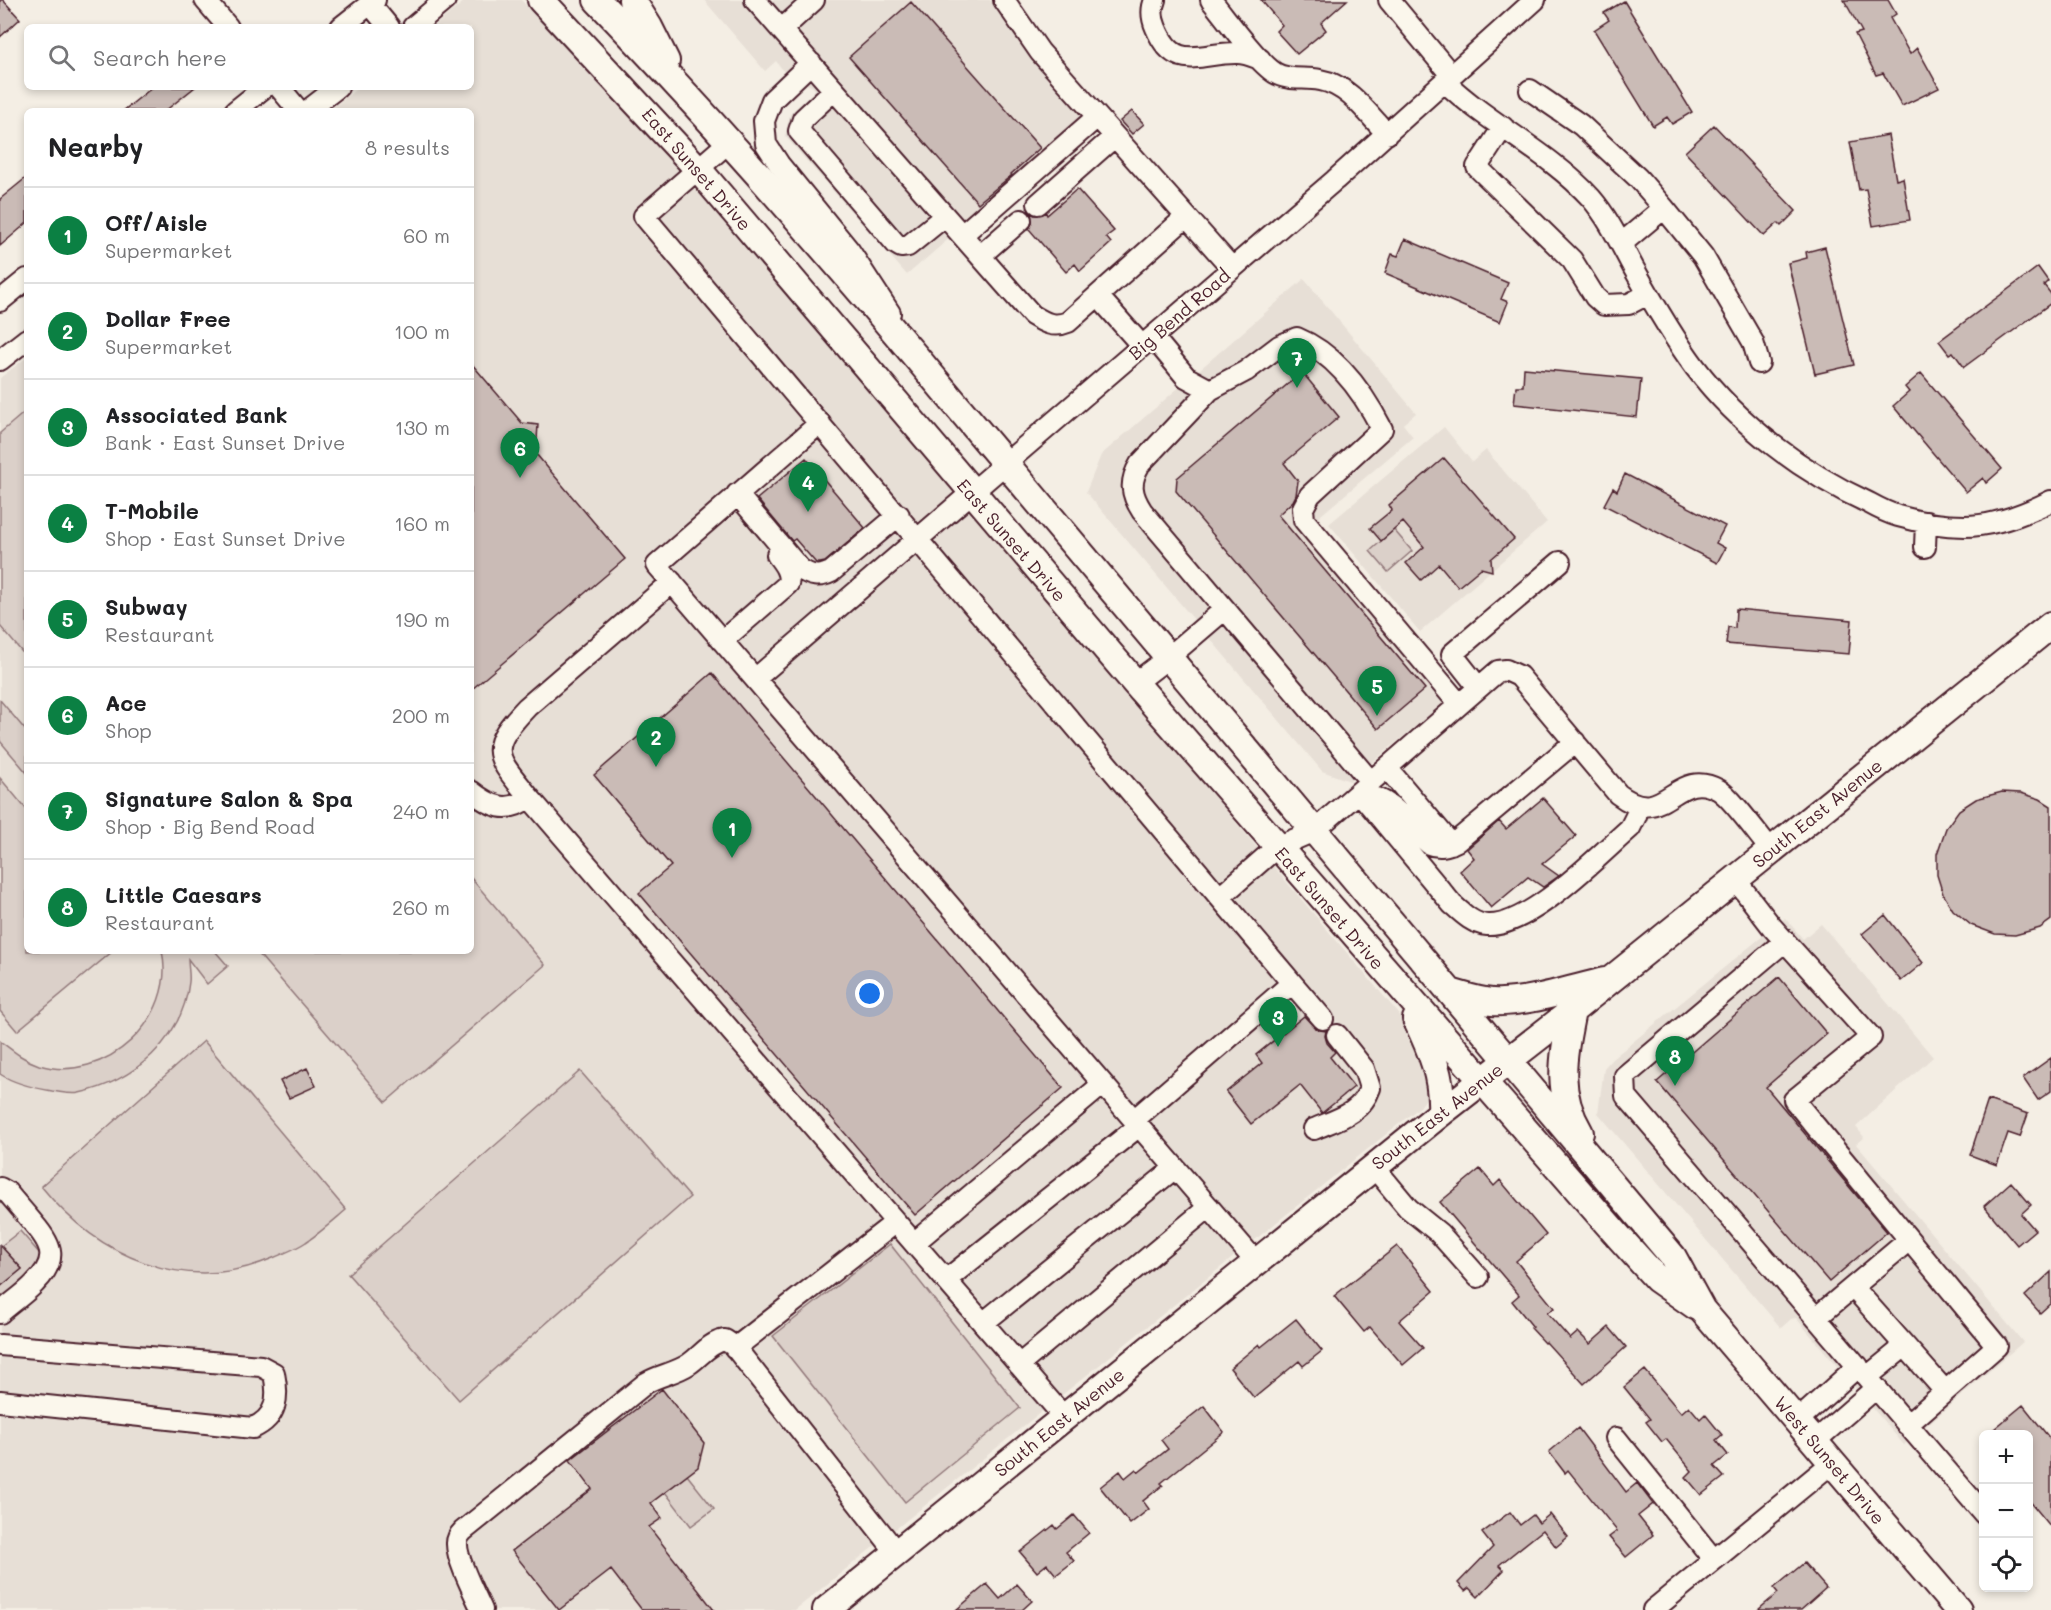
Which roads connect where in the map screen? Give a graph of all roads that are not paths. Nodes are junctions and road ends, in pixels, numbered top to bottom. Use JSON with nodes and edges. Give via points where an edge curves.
{"nodes":[{"id":1,"x":205,"y":0,"type":"edge"},
{"id":2,"x":445,"y":0,"type":"edge"},
{"id":3,"x":542,"y":0,"type":"edge"},
{"id":4,"x":597,"y":0,"type":"edge"},
{"id":5,"x":632,"y":0,"type":"edge"},
{"id":6,"x":755,"y":0,"type":"edge"},
{"id":7,"x":814,"y":0,"type":"edge"},
{"id":8,"x":1004,"y":0,"type":"edge"},
{"id":9,"x":1155,"y":0,"type":"edge"},
{"id":10,"x":1211,"y":0,"type":"edge"},
{"id":11,"x":1389,"y":0,"type":"edge"},
{"id":12,"x":1535,"y":0,"type":"edge"},
{"id":13,"x":373,"y":2,"type":"edge"},
{"id":14,"x":225,"y":24,"type":"edge"},
{"id":15,"x":345,"y":24,"type":"edge"},
{"id":16,"x":387,"y":24,"type":"edge"},
{"id":17,"x":416,"y":24,"type":"edge"},
{"id":18,"x":781,"y":30,"type":"junction"},
{"id":19,"x":1260,"y":59,"type":"junction"},
{"id":20,"x":811,"y":63,"type":"junction"},
{"id":21,"x":1449,"y":79,"type":"junction"},
{"id":22,"x":677,"y":83,"type":"junction"},
{"id":23,"x":261,"y":90,"type":"edge"},
{"id":24,"x":282,"y":90,"type":"edge"},
{"id":25,"x":334,"y":90,"type":"edge"},
{"id":26,"x":834,"y":90,"type":"junction"},
{"id":27,"x":1530,"y":90,"type":"dead end"},
{"id":28,"x":239,"y":108,"type":"edge"},
{"id":29,"x":296,"y":108,"type":"edge"},
{"id":30,"x":311,"y":108,"type":"edge"},
{"id":31,"x":1097,"y":117,"type":"junction"},
{"id":32,"x":1503,"y":127,"type":"junction"},
{"id":33,"x":1387,"y":134,"type":"junction"},
{"id":34,"x":1114,"y":137,"type":"junction"},
{"id":35,"x":730,"y":141,"type":"junction"},
{"id":36,"x":698,"y":169,"type":"junction"},
{"id":37,"x":1038,"y":204,"type":"dead end"},
{"id":38,"x":1664,"y":208,"type":"junction"},
{"id":39,"x":945,"y":216,"type":"junction"},
{"id":40,"x":1186,"y":217,"type":"junction"},
{"id":41,"x":1021,"y":220,"type":"dead end"},
{"id":42,"x":962,"y":235,"type":"junction"},
{"id":43,"x":1621,"y":244,"type":"junction"},
{"id":44,"x":980,"y":256,"type":"junction"},
{"id":45,"x":1232,"y":268,"type":"junction"},
{"id":46,"x":24,"y":281,"type":"edge"},
{"id":47,"x":1648,"y":294,"type":"junction"},
{"id":48,"x":1098,"y":296,"type":"junction"},
{"id":49,"x":0,"y":301,"type":"edge"},
{"id":50,"x":24,"y":341,"type":"edge"},
{"id":51,"x":1148,"y":342,"type":"junction"},
{"id":52,"x":916,"y":357,"type":"junction"},
{"id":53,"x":0,"y":360,"type":"edge"},
{"id":54,"x":1760,"y":363,"type":"dead end"},
{"id":55,"x":1210,"y":390,"type":"junction"},
{"id":56,"x":820,"y":423,"type":"junction"},
{"id":57,"x":1006,"y":464,"type":"junction"},
{"id":58,"x":972,"y":493,"type":"junction"},
{"id":59,"x":734,"y":498,"type":"junction"},
{"id":60,"x":2051,"y":501,"type":"edge"},
{"id":61,"x":898,"y":516,"type":"junction"},
{"id":62,"x":1926,"y":522,"type":"junction"},
{"id":63,"x":918,"y":538,"type":"junction"},
{"id":64,"x":1925,"y":547,"type":"dead end"},
{"id":65,"x":1560,"y":562,"type":"dead end"},
{"id":66,"x":672,"y":582,"type":"junction"},
{"id":67,"x":1225,"y":609,"type":"junction"},
{"id":68,"x":2051,"y":626,"type":"edge"},
{"id":69,"x":722,"y":641,"type":"junction"},
{"id":70,"x":1169,"y":657,"type":"junction"},
{"id":71,"x":755,"y":679,"type":"junction"},
{"id":72,"x":1135,"y":683,"type":"junction"},
{"id":73,"x":1478,"y":687,"type":"junction"},
{"id":74,"x":1459,"y":704,"type":"junction"},
{"id":75,"x":1575,"y":742,"type":"junction"},
{"id":76,"x":1387,"y":768,"type":"junction"},
{"id":77,"x":1365,"y":787,"type":"junction"},
{"id":78,"x":474,"y":793,"type":"edge"},
{"id":79,"x":529,"y":797,"type":"junction"},
{"id":80,"x":1638,"y":806,"type":"junction"},
{"id":81,"x":1314,"y":831,"type":"junction"},
{"id":82,"x":1451,"y":844,"type":"junction"},
{"id":83,"x":1277,"y":847,"type":"junction"},
{"id":84,"x":1771,"y":850,"type":"junction"},
{"id":85,"x":1735,"y":879,"type":"junction"},
{"id":86,"x":1220,"y":897,"type":"junction"},
{"id":87,"x":1785,"y":941,"type":"junction"},
{"id":88,"x":1610,"y":980,"type":"junction"},
{"id":89,"x":1292,"y":983,"type":"junction"},
{"id":90,"x":1450,"y":992,"type":"junction"},
{"id":91,"x":1405,"y":994,"type":"junction"},
{"id":92,"x":1572,"y":1011,"type":"junction"},
{"id":93,"x":1323,"y":1020,"type":"dead end"},
{"id":94,"x":1337,"y":1035,"type":"dead end"},
{"id":95,"x":1508,"y":1060,"type":"junction"},
{"id":96,"x":1481,"y":1080,"type":"junction"},
{"id":97,"x":1103,"y":1084,"type":"junction"},
{"id":98,"x":1441,"y":1113,"type":"junction"},
{"id":99,"x":1136,"y":1123,"type":"junction"},
{"id":100,"x":1314,"y":1129,"type":"dead end"},
{"id":101,"x":1374,"y":1167,"type":"junction"},
{"id":102,"x":1176,"y":1168,"type":"junction"},
{"id":103,"x":1610,"y":1182,"type":"junction"},
{"id":104,"x":0,"y":1188,"type":"edge"},
{"id":105,"x":1209,"y":1207,"type":"junction"},
{"id":106,"x":896,"y":1222,"type":"junction"},
{"id":107,"x":1909,"y":1240,"type":"junction"},
{"id":108,"x":914,"y":1243,"type":"junction"},
{"id":109,"x":1256,"y":1262,"type":"junction"},
{"id":110,"x":1478,"y":1277,"type":"dead end"},
{"id":111,"x":946,"y":1280,"type":"junction"},
{"id":112,"x":1853,"y":1287,"type":"junction"},
{"id":113,"x":1702,"y":1310,"type":"junction"},
{"id":114,"x":0,"y":1313,"type":"edge"},
{"id":115,"x":1816,"y":1318,"type":"junction"},
{"id":116,"x":983,"y":1323,"type":"junction"},
{"id":117,"x":0,"y":1345,"type":"edge"},
{"id":118,"x":1905,"y":1346,"type":"junction"},
{"id":119,"x":735,"y":1348,"type":"junction"},
{"id":120,"x":1019,"y":1365,"type":"junction"},
{"id":121,"x":1867,"y":1377,"type":"junction"},
{"id":122,"x":1945,"y":1391,"type":"junction"},
{"id":123,"x":0,"y":1401,"type":"edge"},
{"id":124,"x":1064,"y":1417,"type":"junction"},
{"id":125,"x":1797,"y":1421,"type":"junction"},
{"id":126,"x":1908,"y":1425,"type":"junction"},
{"id":127,"x":1616,"y":1438,"type":"dead end"},
{"id":128,"x":1814,"y":1442,"type":"junction"},
{"id":129,"x":1832,"y":1463,"type":"junction"},
{"id":130,"x":1979,"y":1509,"type":"edge"},
{"id":131,"x":897,"y":1553,"type":"junction"},
{"id":132,"x":1714,"y":1560,"type":"junction"},
{"id":133,"x":482,"y":1610,"type":"edge"},
{"id":134,"x":826,"y":1610,"type":"edge"},
{"id":135,"x":1653,"y":1610,"type":"edge"},
{"id":136,"x":1958,"y":1610,"type":"edge"}],
"edges":[{"from":1,"to":14,"type":"street"},
{"from":2,"to":17,"type":"street"},
{"from":3,"to":36,"type":"main road","name":"East Sunset Drive"},
{"from":4,"to":22,"type":"main road","name":"East Sunset Drive"},
{"from":5,"to":22,"type":"main road"},
{"from":6,"to":18,"type":"street"},
{"from":7,"to":18,"type":"street"},
{"from":8,"to":31,"type":"street","via":[[1040,52]]},
{"from":9,"to":19,"type":"street","via":[[1154,24],[1173,52],[1190,58],[1240,53]]},
{"from":10,"to":19,"type":"street"},
{"from":11,"to":21,"type":"street"},
{"from":12,"to":21,"type":"street","name":"Big Bend Road"},
{"from":13,"to":15,"type":"street"},
{"from":13,"to":16,"type":"street"},
{"from":18,"to":20,"type":"street"},
{"from":19,"to":33,"type":"street","via":[[1274,73],[1285,77],[1334,84]]},
{"from":20,"to":26,"type":"street"},
{"from":20,"to":52,"type":"street","via":[[772,100],[764,121],[766,144],[849,250]]},
{"from":21,"to":32,"type":"street","via":[[1464,99]]},
{"from":21,"to":33,"type":"street","name":"Big Bend Road"},
{"from":22,"to":35,"type":"main road","name":"East Sunset Drive"},
{"from":23,"to":28,"type":"street"},
{"from":24,"to":29,"type":"street"},
{"from":25,"to":30,"type":"street"},
{"from":26,"to":39,"type":"street"},
{"from":26,"to":39,"type":"street","via":[[803,119],[799,131],[896,244],[908,246]]},
{"from":27,"to":38,"type":"street","via":[[1581,125]]},
{"from":31,"to":34,"type":"street"},
{"from":31,"to":42,"type":"street"},
{"from":32,"to":43,"type":"street","via":[[1589,196],[1606,216]]},
{"from":32,"to":47,"type":"street","via":[[1477,167],[1572,260],[1604,305],[1629,304]]},
{"from":33,"to":45,"type":"street","name":"Big Bend Road"},
{"from":34,"to":37,"type":"street"},
{"from":34,"to":40,"type":"street"},
{"from":35,"to":36,"type":"street"},
{"from":35,"to":52,"type":"main road","name":"East Sunset Drive"},
{"from":36,"to":56,"type":"street","via":[[644,216]]},
{"from":36,"to":58,"type":"main road","name":"East Sunset Drive"},
{"from":38,"to":43,"type":"street"},
{"from":38,"to":54,"type":"street","via":[[1703,256],[1753,342]]},
{"from":39,"to":42,"type":"street"},
{"from":40,"to":45,"type":"street"},
{"from":40,"to":48,"type":"street"},
{"from":41,"to":44,"type":"street"},
{"from":42,"to":44,"type":"street"},
{"from":43,"to":47,"type":"street"},
{"from":44,"to":48,"type":"street","via":[[1032,315],[1050,325],[1068,322]]},
{"from":45,"to":51,"type":"street","name":"Big Bend Road"},
{"from":46,"to":49,"type":"street"},
{"from":47,"to":62,"type":"street","via":[[1696,369],[1779,450],[1841,491],[1895,516]]},
{"from":48,"to":51,"type":"street"},
{"from":50,"to":53,"type":"street"},
{"from":51,"to":55,"type":"street","via":[[1186,377]]},
{"from":51,"to":57,"type":"street","name":"Big Bend Road"},
{"from":52,"to":57,"type":"main road","name":"East Sunset Drive"},
{"from":55,"to":67,"type":"street","via":[[1140,464],[1132,487],[1142,512]]},
{"from":55,"to":74,"type":"street","via":[[1297,338],[1314,345],[1338,365],[1370,405],[1382,429],[1310,495],[1303,508],[1304,520]]},
{"from":56,"to":59,"type":"street"},
{"from":56,"to":61,"type":"street"},
{"from":57,"to":58,"type":"street","name":"Big Bend Road"},
{"from":57,"to":70,"type":"main road","name":"East Sunset Drive"},
{"from":58,"to":63,"type":"street","name":"Big Bend Road"},
{"from":58,"to":72,"type":"main road","name":"East Sunset Drive"},
{"from":59,"to":61,"type":"street","via":[[800,569],[812,576],[831,572]]},
{"from":59,"to":66,"type":"street","via":[[657,564]]},
{"from":59,"to":69,"type":"street","via":[[782,561],[789,578],[783,589]]},
{"from":60,"to":62,"type":"street","via":[[1991,524]]},
{"from":61,"to":63,"type":"street"},
{"from":62,"to":64,"type":"street"},
{"from":63,"to":71,"type":"street","name":"Big Bend Road"},
{"from":63,"to":86,"type":"street"},
{"from":65,"to":73,"type":"street","via":[[1452,654]]},
{"from":66,"to":69,"type":"street"},
{"from":66,"to":79,"type":"street","via":[[510,724],[502,737],[500,759]]},
{"from":67,"to":70,"type":"street"},
{"from":67,"to":77,"type":"street"},
{"from":68,"to":84,"type":"main road","name":"South East Avenue"},
{"from":69,"to":71,"type":"street"},
{"from":70,"to":72,"type":"street"},
{"from":70,"to":81,"type":"main road","name":"East Sunset Drive"},
{"from":71,"to":97,"type":"street"},
{"from":72,"to":83,"type":"main road","name":"East Sunset Drive"},
{"from":73,"to":74,"type":"street"},
{"from":73,"to":75,"type":"street","via":[[1498,670],[1519,676]]},
{"from":74,"to":76,"type":"street"},
{"from":75,"to":80,"type":"street","via":[[1618,794]]},
{"from":75,"to":82,"type":"street"},
{"from":76,"to":77,"type":"street"},
{"from":76,"to":82,"type":"street"},
{"from":77,"to":80,"type":"street","via":[[1452,904],[1464,916],[1485,925],[1509,922],[1543,903],[1630,828]]},
{"from":77,"to":81,"type":"street"},
{"from":77,"to":82,"type":"street","via":[[1392,806],[1429,844]]},
{"from":78,"to":79,"type":"street","via":[[496,806],[509,807]]},
{"from":79,"to":106,"type":"street"},
{"from":80,"to":84,"type":"street","via":[[1655,805],[1691,784],[1710,786],[1726,795]]},
{"from":81,"to":83,"type":"street"},
{"from":81,"to":90,"type":"main road","name":"East Sunset Drive"},
{"from":83,"to":86,"type":"street"},
{"from":83,"to":91,"type":"main road","name":"East Sunset Drive"},
{"from":84,"to":85,"type":"main road","name":"South East Avenue"},
{"from":85,"to":87,"type":"street"},
{"from":85,"to":88,"type":"main road","name":"South East Avenue"},
{"from":86,"to":89,"type":"street"},
{"from":87,"to":107,"type":"street","via":[[1871,1037],[1794,1100]]},
{"from":87,"to":115,"type":"street","via":[[1625,1076],[1626,1096]]},
{"from":88,"to":90,"type":"main road","via":[[1543,996],[1494,1002]]},
{"from":88,"to":92,"type":"main road","name":"South East Avenue"},
{"from":89,"to":93,"type":"street"},
{"from":89,"to":99,"type":"street"},
{"from":90,"to":95,"type":"main road","name":"East Sunset Drive"},
{"from":91,"to":96,"type":"main road","name":"East Sunset Drive"},
{"from":91,"to":98,"type":"main road","via":[[1430,1048],[1442,1093]]},
{"from":92,"to":95,"type":"main road","name":"South East Avenue"},
{"from":92,"to":103,"type":"main road","via":[[1563,1060],[1563,1091],[1572,1119]]},
{"from":94,"to":100,"type":"street","via":[[1364,1070],[1370,1088],[1363,1103],[1348,1115]]},
{"from":95,"to":96,"type":"main road","name":"South East Avenue"},
{"from":95,"to":103,"type":"main road","name":"West Sunset Drive"},
{"from":96,"to":98,"type":"main road","name":"South East Avenue"},
{"from":96,"to":113,"type":"main road","name":"West Sunset Drive","via":[[1657,1279]]},
{"from":97,"to":99,"type":"street"},
{"from":97,"to":108,"type":"street"},
{"from":98,"to":101,"type":"main road","name":"South East Avenue"},
{"from":99,"to":102,"type":"street"},
{"from":99,"to":111,"type":"street"},
{"from":101,"to":109,"type":"main road","name":"South East Avenue"},
{"from":101,"to":110,"type":"street","via":[[1407,1208],[1439,1233]]},
{"from":102,"to":105,"type":"street"},
{"from":102,"to":116,"type":"street"},
{"from":103,"to":113,"type":"main road","name":"West Sunset Drive","via":[[1673,1257]]},
{"from":104,"to":114,"type":"street","via":[[46,1238],[51,1261],[34,1284]]},
{"from":105,"to":109,"type":"street"},
{"from":105,"to":120,"type":"street"},
{"from":106,"to":108,"type":"street"},
{"from":106,"to":119,"type":"street"},
{"from":107,"to":112,"type":"street"},
{"from":107,"to":122,"type":"street","via":[[1997,1346]]},
{"from":108,"to":111,"type":"street"},
{"from":109,"to":124,"type":"main road","name":"South East Avenue"},
{"from":111,"to":116,"type":"street"},
{"from":112,"to":115,"type":"street"},
{"from":112,"to":118,"type":"street"},
{"from":113,"to":125,"type":"main road","name":"West Sunset Drive"},
{"from":115,"to":121,"type":"street"},
{"from":116,"to":120,"type":"street"},
{"from":117,"to":123,"type":"street","via":[[261,1366],[274,1373],[276,1386],[273,1411],[266,1423],[253,1428]]},
{"from":118,"to":121,"type":"street"},
{"from":118,"to":122,"type":"street"},
{"from":119,"to":131,"type":"street"},
{"from":119,"to":133,"type":"street","via":[[725,1340],[719,1341],[688,1365],[646,1383],[458,1536],[458,1554]]},
{"from":120,"to":124,"type":"street"},
{"from":121,"to":125,"type":"street"},
{"from":121,"to":126,"type":"street"},
{"from":121,"to":128,"type":"street"},
{"from":122,"to":126,"type":"street"},
{"from":124,"to":131,"type":"main road","name":"South East Avenue"},
{"from":125,"to":128,"type":"main road","name":"West Sunset Drive"},
{"from":126,"to":130,"type":"street"},
{"from":127,"to":132,"type":"street"},
{"from":128,"to":129,"type":"main road","name":"West Sunset Drive"},
{"from":129,"to":132,"type":"street"},
{"from":129,"to":136,"type":"main road","name":"West Sunset Drive"},
{"from":131,"to":134,"type":"main road","name":"South East Avenue"},
{"from":132,"to":135,"type":"street"}]}
